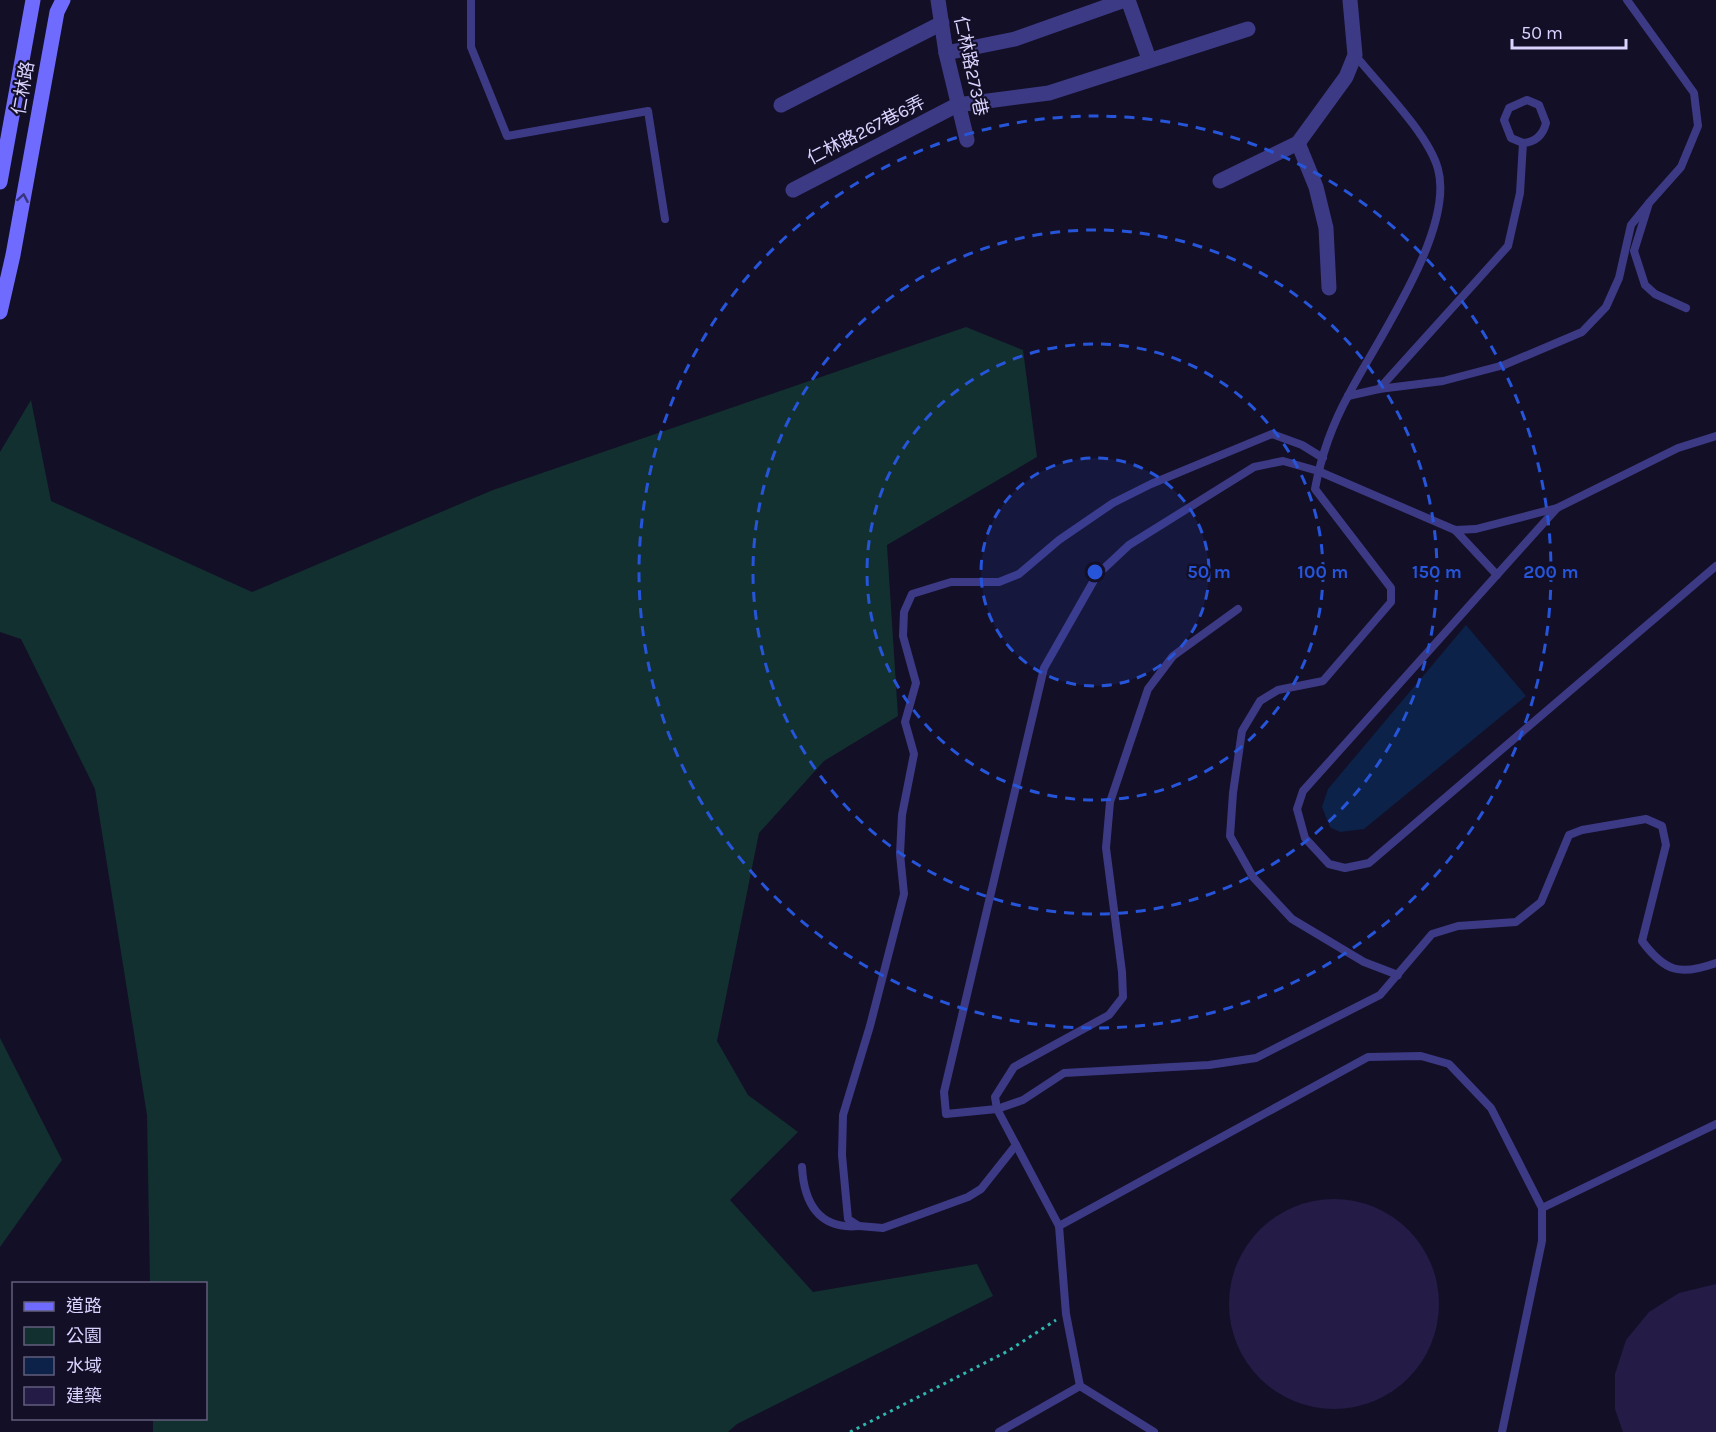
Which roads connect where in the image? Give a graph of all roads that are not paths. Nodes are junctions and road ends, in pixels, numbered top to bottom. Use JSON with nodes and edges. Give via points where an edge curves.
{"nodes":[{"id":1,"x":33,"y":0,"type":"edge"},
{"id":2,"x":63,"y":0,"type":"edge"},
{"id":3,"x":471,"y":0,"type":"edge"},
{"id":4,"x":938,"y":0,"type":"edge"},
{"id":5,"x":1127,"y":0,"type":"edge"},
{"id":6,"x":1350,"y":0,"type":"edge"},
{"id":7,"x":1627,"y":0,"type":"edge"},
{"id":8,"x":942,"y":23,"type":"junction"},
{"id":9,"x":1248,"y":30,"type":"dead end"},
{"id":10,"x":946,"y":53,"type":"junction"},
{"id":11,"x":1355,"y":55,"type":"junction"},
{"id":12,"x":1149,"y":59,"type":"junction"},
{"id":13,"x":781,"y":105,"type":"dead end"},
{"id":14,"x":957,"y":105,"type":"junction"},
{"id":15,"x":967,"y":140,"type":"dead end"},
{"id":16,"x":1298,"y":143,"type":"junction"},
{"id":17,"x":1523,"y":143,"type":"junction"},
{"id":18,"x":1220,"y":181,"type":"dead end"},
{"id":19,"x":0,"y":182,"type":"edge"},
{"id":20,"x":793,"y":190,"type":"dead end"},
{"id":21,"x":1649,"y":203,"type":"junction"},
{"id":22,"x":665,"y":219,"type":"dead end"},
{"id":23,"x":1329,"y":288,"type":"dead end"},
{"id":24,"x":1686,"y":308,"type":"dead end"},
{"id":25,"x":0,"y":312,"type":"edge"},
{"id":26,"x":1379,"y":388,"type":"junction"},
{"id":27,"x":1348,"y":396,"type":"junction"},
{"id":28,"x":1715,"y":438,"type":"edge"},
{"id":29,"x":1323,"y":458,"type":"junction"},
{"id":30,"x":1318,"y":471,"type":"junction"},
{"id":31,"x":1557,"y":508,"type":"junction"},
{"id":32,"x":1455,"y":530,"type":"junction"},
{"id":33,"x":1716,"y":566,"type":"edge"},
{"id":34,"x":1497,"y":575,"type":"junction"},
{"id":35,"x":1238,"y":609,"type":"dead end"},
{"id":36,"x":1716,"y":963,"type":"edge"},
{"id":37,"x":1398,"y":975,"type":"junction"},
{"id":38,"x":997,"y":1109,"type":"junction"},
{"id":39,"x":1716,"y":1124,"type":"edge"},
{"id":40,"x":1016,"y":1144,"type":"junction"},
{"id":41,"x":802,"y":1167,"type":"dead end"},
{"id":42,"x":1542,"y":1208,"type":"junction"},
{"id":43,"x":859,"y":1226,"type":"junction"},
{"id":44,"x":1059,"y":1226,"type":"junction"},
{"id":45,"x":1080,"y":1386,"type":"junction"},
{"id":46,"x":999,"y":1432,"type":"edge"},
{"id":47,"x":1154,"y":1432,"type":"edge"},
{"id":48,"x":1502,"y":1432,"type":"edge"}],
"edges":[{"from":1,"to":19,"type":"main road","name":"仁林路"},
{"from":25,"to":2,"type":"main road","name":"仁林路","one_way":true,"via":[[57,12]]},
{"from":3,"to":22,"type":"lane","via":[[471,47],[507,136],[648,111]]},
{"from":4,"to":8,"type":"street","name":"仁林路273巷"},
{"from":5,"to":10,"type":"street","via":[[1015,39]]},
{"from":5,"to":12,"type":"street"},
{"from":6,"to":11,"type":"street"},
{"from":7,"to":21,"type":"lane","via":[[1694,93],[1698,126],[1681,167]]},
{"from":8,"to":10,"type":"street","name":"仁林路273巷"},
{"from":8,"to":13,"type":"street"},
{"from":9,"to":12,"type":"street","name":"仁林路267巷6弄"},
{"from":10,"to":14,"type":"street","name":"仁林路273巷"},
{"from":11,"to":16,"type":"street","via":[[1346,77]]},
{"from":11,"to":27,"type":"lane","via":[[1424,139],[1439,170],[1440,212],[1425,253]]},
{"from":12,"to":14,"type":"street","name":"仁林路267巷6弄","via":[[1049,93]]},
{"from":14,"to":15,"type":"street","name":"仁林路273巷"},
{"from":14,"to":20,"type":"street","name":"仁林路267巷6弄"},
{"from":16,"to":18,"type":"street"},
{"from":16,"to":23,"type":"street","via":[[1316,187],[1326,228]]},
{"from":17,"to":17,"type":"lane","via":[[1541,135],[1546,123],[1539,105],[1527,100],[1514,104],[1504,120],[1511,138]]},
{"from":17,"to":26,"type":"lane","via":[[1520,194],[1508,246]]},
{"from":21,"to":24,"type":"lane","via":[[1634,251],[1637,264],[1645,285],[1655,294]]},
{"from":21,"to":26,"type":"lane","via":[[1631,225],[1619,278],[1606,307],[1582,332],[1504,365],[1443,381]]},
{"from":26,"to":27,"type":"lane"},
{"from":27,"to":29,"type":"lane"},
{"from":28,"to":31,"type":"lane","via":[[1678,448]]},
{"from":29,"to":30,"type":"lane"},
{"from":29,"to":43,"type":"lane","via":[[1272,434],[1113,502],[1019,573],[999,582],[951,582],[912,594],[904,612],[903,636],[916,683],[905,722],[914,754],[902,815],[904,894],[843,1115],[848,1220]]},
{"from":30,"to":32,"type":"lane"},
{"from":30,"to":37,"type":"lane","via":[[1315,489],[1391,588],[1391,602],[1323,681],[1278,690],[1260,701],[1242,731],[1230,836],[1253,877],[1292,919],[1364,962]]},
{"from":30,"to":38,"type":"lane","via":[[1283,461],[1254,467],[1129,545],[1097,575],[1044,669],[944,1092],[946,1114]]},
{"from":31,"to":32,"type":"lane","via":[[1476,529]]},
{"from":31,"to":34,"type":"lane"},
{"from":32,"to":34,"type":"lane"},
{"from":33,"to":34,"type":"lane","via":[[1369,863],[1345,868],[1329,864],[1305,838],[1297,809],[1303,792]]},
{"from":35,"to":38,"type":"lane","via":[[1173,656],[1148,689],[1110,802],[1106,848],[1123,997],[1109,1015],[1014,1067],[995,1096]]},
{"from":36,"to":37,"type":"lane","via":[[1695,970],[1674,970],[1655,958],[1642,941],[1666,845],[1662,826],[1646,819],[1569,835],[1541,902],[1516,922],[1458,926],[1432,934]]},
{"from":37,"to":38,"type":"lane","via":[[1380,995],[1256,1058],[1209,1065],[1064,1072],[1023,1100]]},
{"from":38,"to":40,"type":"lane"},
{"from":39,"to":42,"type":"lane"},
{"from":40,"to":43,"type":"lane","via":[[981,1189],[968,1197],[883,1228]]},
{"from":40,"to":44,"type":"lane"},
{"from":41,"to":43,"type":"lane","via":[[803,1185],[811,1206],[823,1220],[842,1228]]},
{"from":42,"to":44,"type":"lane","via":[[1491,1108],[1449,1064],[1400,1055],[1368,1057]]},
{"from":42,"to":48,"type":"lane","via":[[1542,1241]]},
{"from":44,"to":45,"type":"lane","via":[[1066,1314]]},
{"from":45,"to":46,"type":"lane"},
{"from":45,"to":47,"type":"lane"}]}
